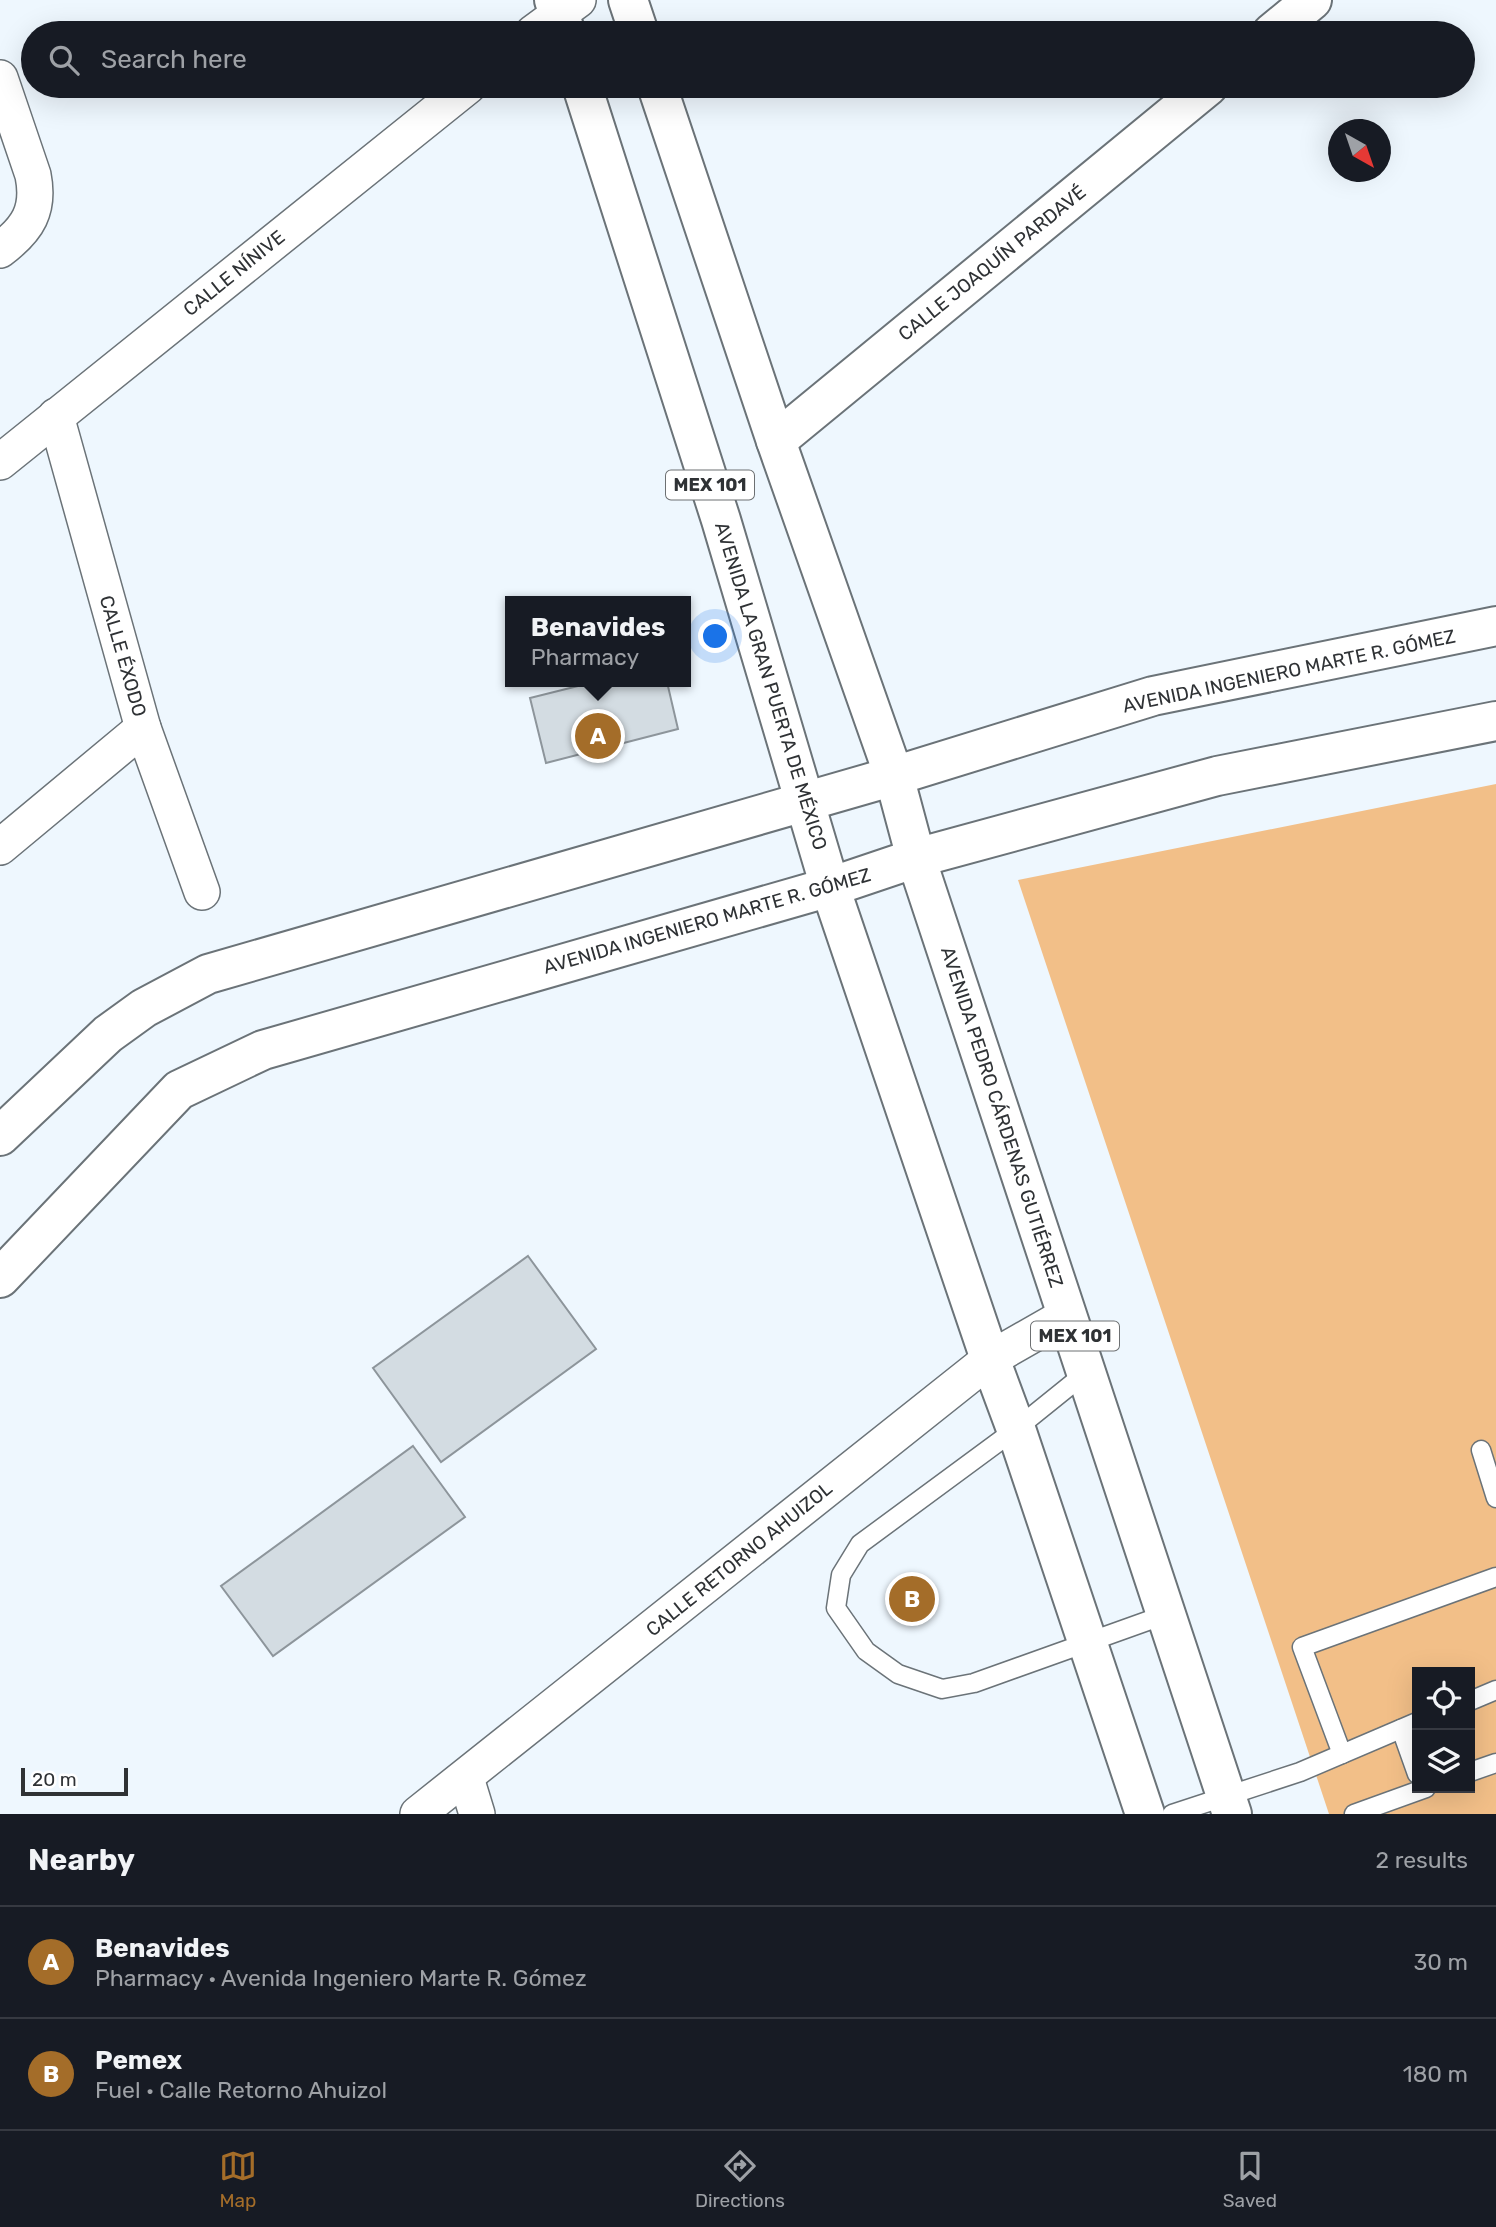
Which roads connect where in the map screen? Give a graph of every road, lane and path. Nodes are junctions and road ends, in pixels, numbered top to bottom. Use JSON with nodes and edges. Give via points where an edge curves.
{"nodes":[{"id":1,"x":628,"y":0,"type":"edge"},
{"id":2,"x":1312,"y":0,"type":"edge"},
{"id":3,"x":635,"y":21,"type":"edge"},
{"id":4,"x":1287,"y":21,"type":"edge"},
{"id":5,"x":0,"y":78,"type":"edge"},
{"id":6,"x":453,"y":98,"type":"edge"},
{"id":7,"x":586,"y":98,"type":"edge"},
{"id":8,"x":661,"y":98,"type":"edge"},
{"id":9,"x":1193,"y":98,"type":"edge"},
{"id":10,"x":0,"y":250,"type":"edge"},
{"id":11,"x":56,"y":416,"type":"junction"},
{"id":12,"x":776,"y":440,"type":"junction"},
{"id":13,"x":0,"y":462,"type":"edge"},
{"id":14,"x":1496,"y":626,"type":"edge"},
{"id":15,"x":1496,"y":721,"type":"edge"},
{"id":16,"x":143,"y":728,"type":"junction"},
{"id":17,"x":894,"y":776,"type":"junction"},
{"id":18,"x":805,"y":801,"type":"junction"},
{"id":19,"x":0,"y":847,"type":"edge"},
{"id":20,"x":916,"y":858,"type":"junction"},
{"id":21,"x":830,"y":887,"type":"junction"},
{"id":22,"x":202,"y":892,"type":"dead end"},
{"id":23,"x":0,"y":1136,"type":"edge"},
{"id":24,"x":0,"y":1278,"type":"edge"},
{"id":25,"x":1067,"y":1315,"type":"junction"},
{"id":26,"x":990,"y":1359,"type":"junction"},
{"id":27,"x":1088,"y":1371,"type":"junction"},
{"id":28,"x":1016,"y":1429,"type":"junction"},
{"id":29,"x":1481,"y":1450,"type":"dead end"},
{"id":30,"x":1496,"y":1498,"type":"edge"},
{"id":31,"x":1496,"y":1577,"type":"edge"},
{"id":32,"x":1167,"y":1614,"type":"junction"},
{"id":33,"x":1087,"y":1642,"type":"junction"},
{"id":34,"x":1496,"y":1690,"type":"edge"},
{"id":35,"x":1475,"y":1699,"type":"edge"},
{"id":36,"x":1409,"y":1726,"type":"edge"},
{"id":37,"x":1342,"y":1755,"type":"junction"},
{"id":38,"x":1496,"y":1763,"type":"edge"},
{"id":39,"x":1475,"y":1770,"type":"edge"},
{"id":40,"x":466,"y":1778,"type":"junction"},
{"id":41,"x":1412,"y":1789,"type":"edge"},
{"id":42,"x":1229,"y":1805,"type":"edge"},
{"id":43,"x":418,"y":1814,"type":"edge"},
{"id":44,"x":477,"y":1814,"type":"edge"},
{"id":45,"x":1145,"y":1814,"type":"edge"},
{"id":46,"x":1172,"y":1814,"type":"edge"},
{"id":47,"x":1354,"y":1814,"type":"edge"}],
"edges":[{"from":1,"to":3,"type":"main road"},
{"from":2,"to":4,"type":"main road"},
{"from":5,"to":10,"type":"street","via":[[36,191],[34,209],[15,239]]},
{"from":6,"to":11,"type":"street","name":"CALLE NÍNIVE"},
{"from":7,"to":18,"type":"main road","name":"AVENIDA LA GRAN PUERTA DE MÉXICO","number":"MEX 101"},
{"from":8,"to":12,"type":"main road","number":"MEX 101"},
{"from":9,"to":12,"type":"main road","name":"CALLE JOAQUÍN PARDAVÉ"},
{"from":11,"to":13,"type":"street","name":"CALLE NÍNIVE"},
{"from":11,"to":16,"type":"street","name":"CALLE ÉXODO"},
{"from":12,"to":17,"type":"main road","number":"MEX 101"},
{"from":14,"to":17,"type":"main road","name":"AVENIDA INGENIERO MARTE R. GÓMEZ","via":[[1153,696]]},
{"from":15,"to":20,"type":"main road","name":"AVENIDA INGENIERO MARTE R. GÓMEZ","via":[[1217,776]]},
{"from":16,"to":19,"type":"street"},
{"from":16,"to":22,"type":"street","name":"CALLE ÉXODO"},
{"from":17,"to":18,"type":"main road","name":"AVENIDA INGENIERO MARTE R. GÓMEZ"},
{"from":17,"to":20,"type":"main road","number":"MEX 101"},
{"from":18,"to":21,"type":"main road","name":"AVENIDA LA GRAN PUERTA DE MÉXICO","number":"MEX 101"},
{"from":18,"to":23,"type":"main road","name":"AVENIDA INGENIERO MARTE R. GÓMEZ","via":[[208,974],[144,1008],[108,1034]]},
{"from":20,"to":21,"type":"main road","name":"AVENIDA INGENIERO MARTE R. GÓMEZ"},
{"from":20,"to":25,"type":"main road","name":"AVENIDA PEDRO CÁRDENAS GUTIÉRREZ","number":"MEX 101"},
{"from":21,"to":24,"type":"main road","name":"AVENIDA INGENIERO MARTE R. GÓMEZ","via":[[262,1050],[179,1090]]},
{"from":21,"to":26,"type":"main road","number":"MEX 101"},
{"from":25,"to":26,"type":"street","name":"CALLE RETORNO AHUIZOL"},
{"from":25,"to":27,"type":"main road","name":"AVENIDA PEDRO CÁRDENAS GUTIÉRREZ","number":"MEX 101"},
{"from":26,"to":28,"type":"main road","number":"MEX 101"},
{"from":26,"to":40,"type":"street","name":"CALLE RETORNO AHUIZOL"},
{"from":27,"to":28,"type":"lane"},
{"from":27,"to":32,"type":"main road","name":"AVENIDA PEDRO CÁRDENAS GUTIÉRREZ","number":"MEX 101"},
{"from":28,"to":33,"type":"main road","number":"MEX 101"},
{"from":28,"to":33,"type":"lane","via":[[860,1544],[841,1575],[836,1608],[866,1651],[898,1674],[942,1689],[974,1683]]},
{"from":29,"to":30,"type":"lane"},
{"from":31,"to":37,"type":"lane","via":[[1302,1647]]},
{"from":32,"to":33,"type":"lane"},
{"from":32,"to":42,"type":"main road","name":"AVENIDA PEDRO CÁRDENAS GUTIÉRREZ","number":"MEX 101"},
{"from":33,"to":45,"type":"main road","number":"MEX 101"},
{"from":34,"to":35,"type":"lane"},
{"from":36,"to":37,"type":"lane"},
{"from":37,"to":42,"type":"lane"},
{"from":38,"to":39,"type":"lane"},
{"from":40,"to":43,"type":"street","name":"CALLE RETORNO AHUIZOL"},
{"from":40,"to":44,"type":"street"},
{"from":41,"to":47,"type":"lane"},
{"from":42,"to":46,"type":"lane"}]}
